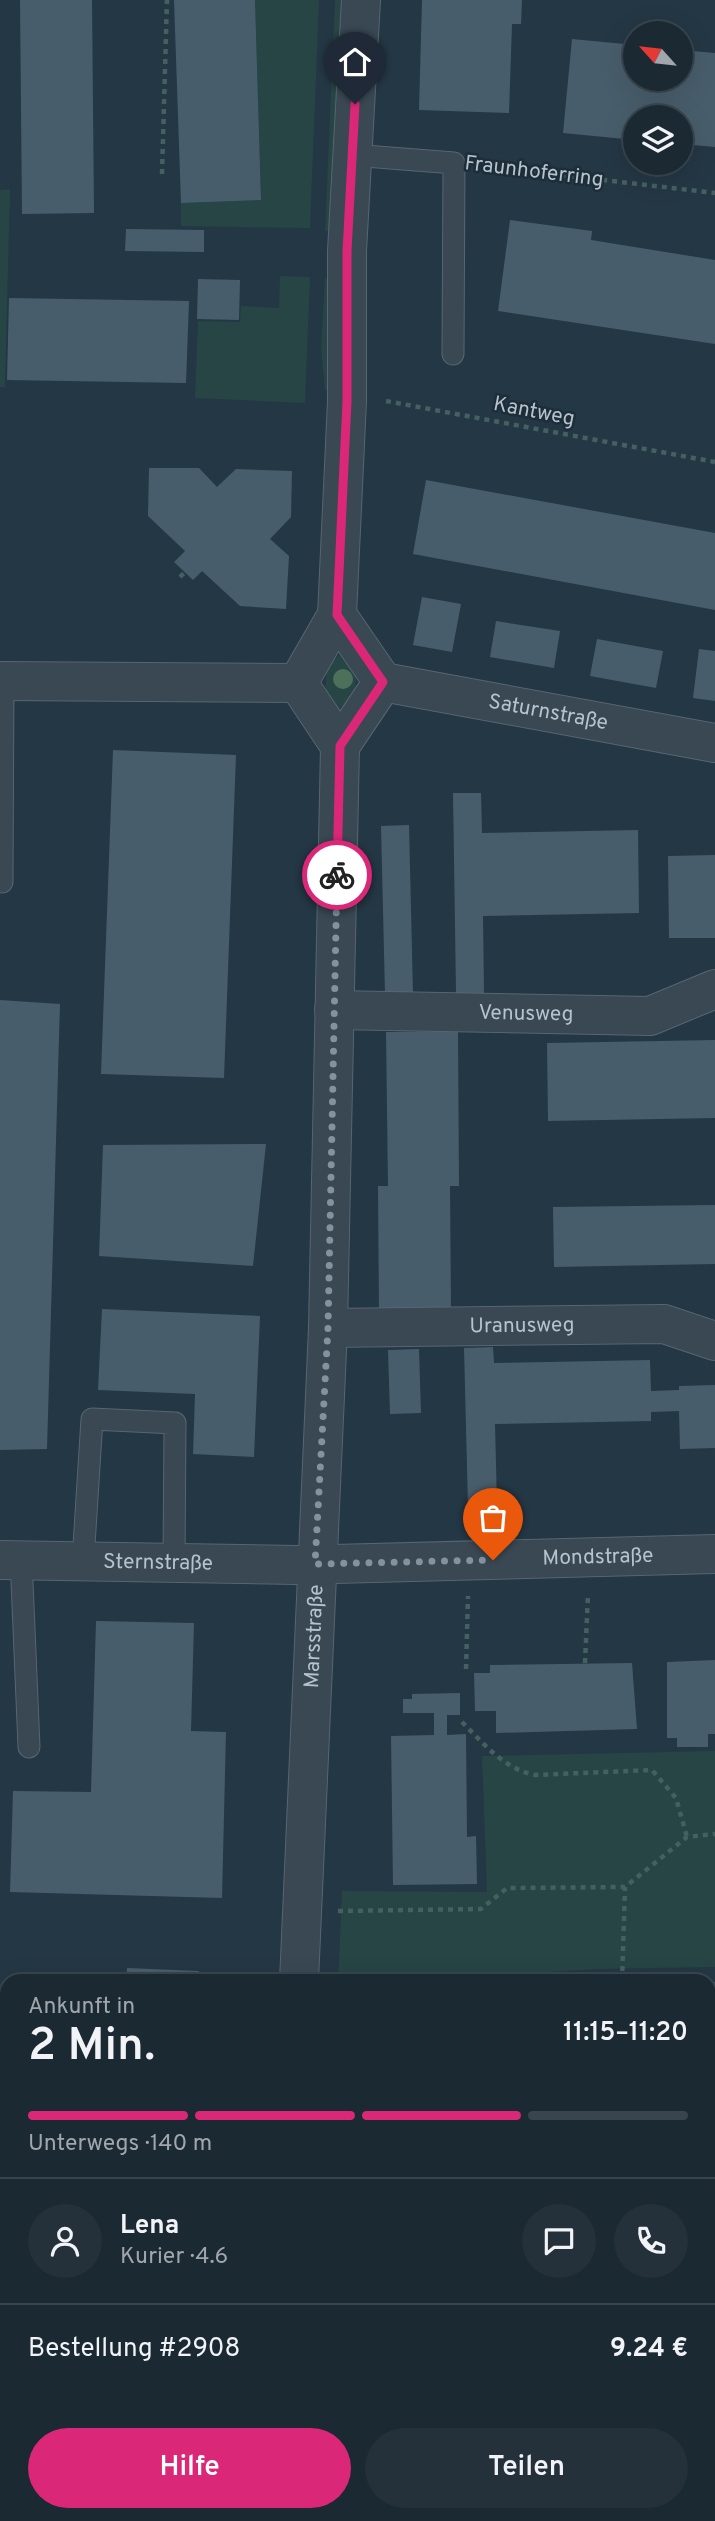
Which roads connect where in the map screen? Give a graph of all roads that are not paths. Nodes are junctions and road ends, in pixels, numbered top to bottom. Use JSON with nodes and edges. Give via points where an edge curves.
{"nodes":[{"id":1,"x":361,"y":0,"type":"edge"},
{"id":2,"x":352,"y":155,"type":"junction"},
{"id":3,"x":453,"y":355,"type":"dead end"},
{"id":4,"x":337,"y":615,"type":"junction"},
{"id":5,"x":2,"y":681,"type":"edge"},
{"id":6,"x":383,"y":682,"type":"junction"},
{"id":7,"x":298,"y":683,"type":"junction"},
{"id":8,"x":715,"y":743,"type":"edge"},
{"id":9,"x":340,"y":746,"type":"junction"},
{"id":10,"x":2,"y":882,"type":"edge"},
{"id":11,"x":715,"y":989,"type":"edge"},
{"id":12,"x":334,"y":1010,"type":"junction"},
{"id":13,"x":328,"y":1328,"type":"junction"},
{"id":14,"x":715,"y":1341,"type":"edge"},
{"id":15,"x":715,"y":1554,"type":"edge"},
{"id":16,"x":11,"y":1559,"type":"edge"},
{"id":17,"x":83,"y":1560,"type":"junction"},
{"id":18,"x":174,"y":1562,"type":"junction"},
{"id":19,"x":315,"y":1564,"type":"junction"},
{"id":20,"x":29,"y":1747,"type":"dead end"},
{"id":21,"x":299,"y":1974,"type":"edge"}],
"edges":[{"from":1,"to":2,"type":"street"},
{"from":2,"to":3,"type":"lane","name":"Fraunhoferring","via":[[454,163]]},
{"from":2,"to":4,"type":"street"},
{"from":4,"to":6,"type":"street"},
{"from":4,"to":7,"type":"street"},
{"from":5,"to":7,"type":"street"},
{"from":5,"to":10,"type":"lane"},
{"from":6,"to":8,"type":"street","name":"Saturnstraße"},
{"from":6,"to":9,"type":"street"},
{"from":7,"to":9,"type":"street"},
{"from":9,"to":12,"type":"street","name":"Marsstraße"},
{"from":11,"to":12,"type":"street","name":"Venusweg","via":[[650,1016]]},
{"from":12,"to":13,"type":"street","name":"Marsstraße"},
{"from":13,"to":14,"type":"street","name":"Uranusweg","via":[[664,1324]]},
{"from":13,"to":19,"type":"street","name":"Marsstraße"},
{"from":15,"to":19,"type":"street","name":"Mondstraße"},
{"from":16,"to":17,"type":"street","name":"Sternstraße"},
{"from":16,"to":20,"type":"lane"},
{"from":17,"to":18,"type":"street","name":"Sternstraße"},
{"from":17,"to":18,"type":"lane","via":[[92,1419],[175,1423]]},
{"from":18,"to":19,"type":"street","name":"Sternstraße"},
{"from":19,"to":21,"type":"street","name":"Marsstraße"}]}
